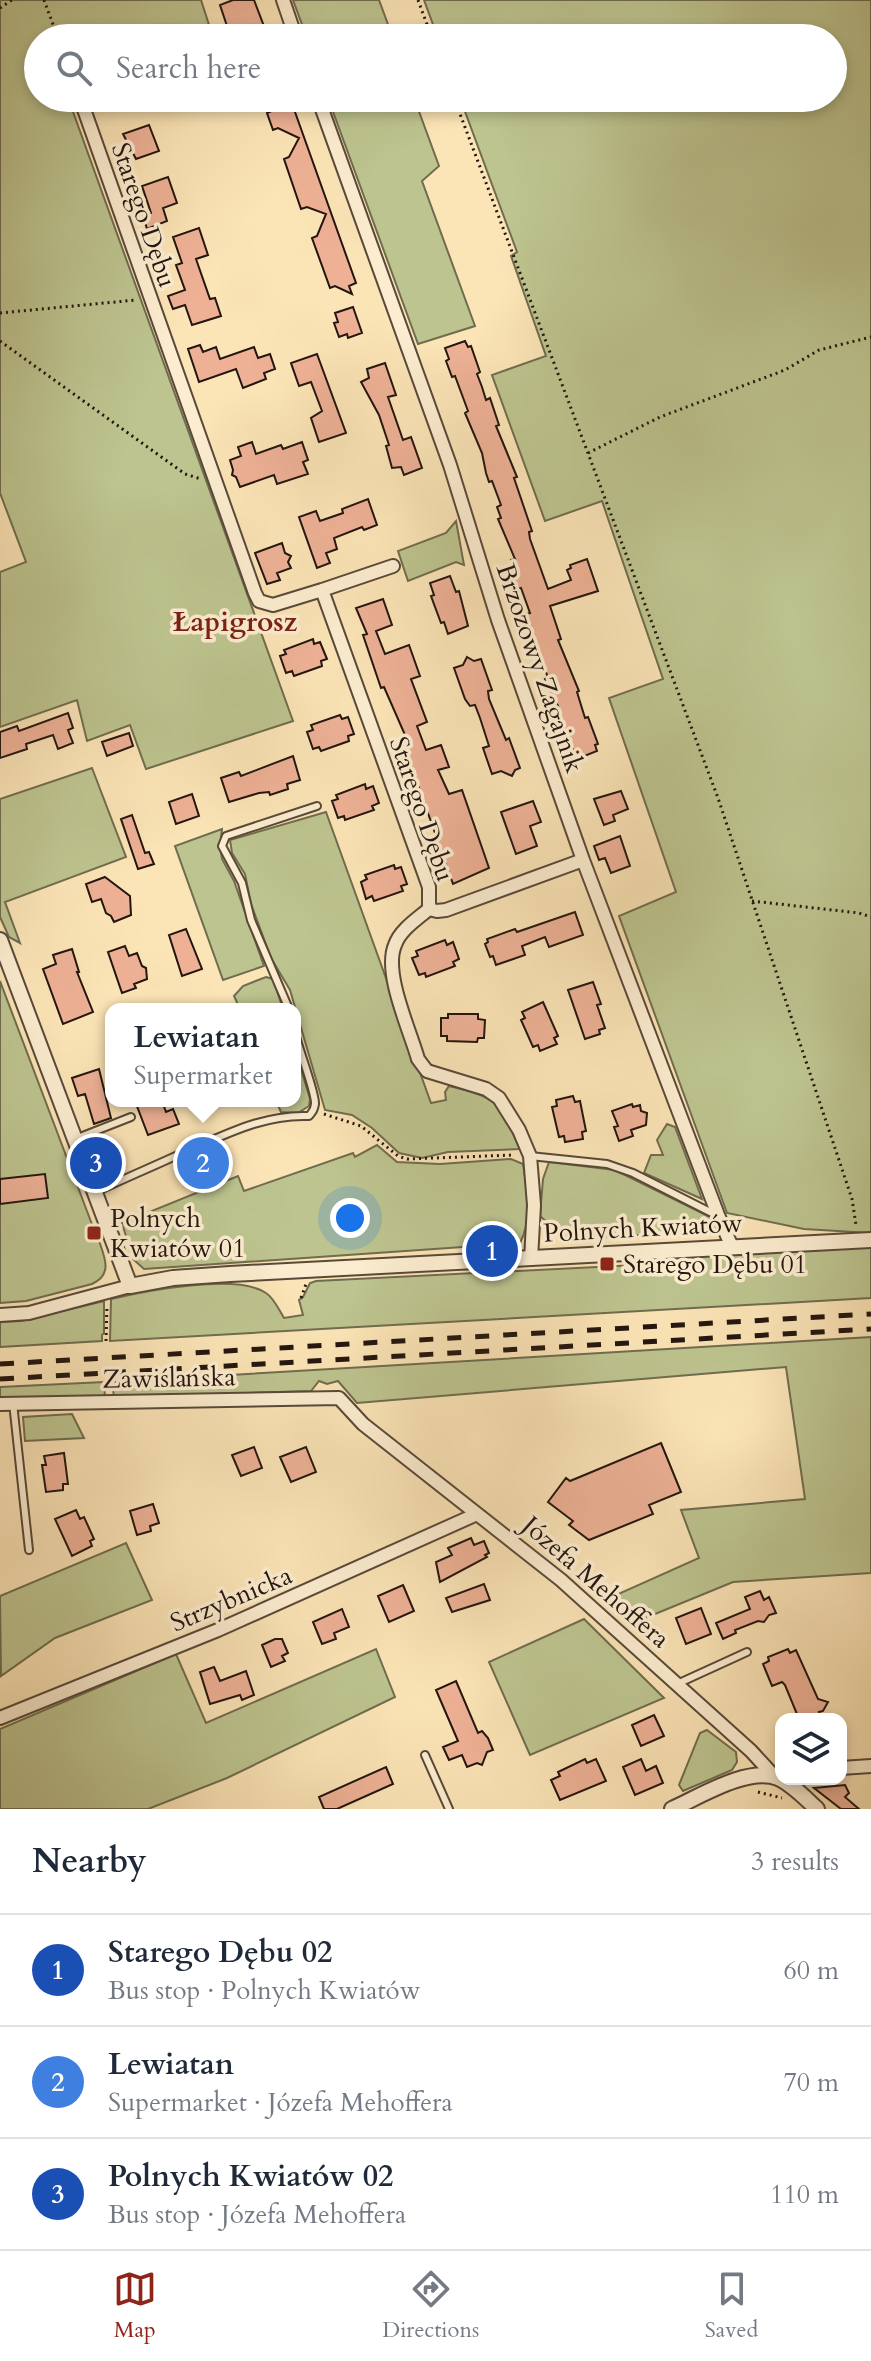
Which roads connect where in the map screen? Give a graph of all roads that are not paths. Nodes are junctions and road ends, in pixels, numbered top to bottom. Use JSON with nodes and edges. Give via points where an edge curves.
{"nodes":[{"id":1,"x":283,"y":0,"type":"edge"},
{"id":2,"x":291,"y":24,"type":"edge"},
{"id":3,"x":85,"y":112,"type":"edge"},
{"id":4,"x":323,"y":112,"type":"edge"},
{"id":5,"x":393,"y":566,"type":"dead end"},
{"id":6,"x":322,"y":590,"type":"junction"},
{"id":7,"x":317,"y":806,"type":"dead end"},
{"id":8,"x":583,"y":860,"type":"junction"},
{"id":9,"x":429,"y":909,"type":"junction"},
{"id":10,"x":0,"y":940,"type":"edge"},
{"id":11,"x":286,"y":1003,"type":"edge"},
{"id":12,"x":301,"y":1052,"type":"edge"},
{"id":13,"x":131,"y":1117,"type":"dead end"},
{"id":14,"x":75,"y":1139,"type":"junction"},
{"id":15,"x":530,"y":1156,"type":"junction"},
{"id":16,"x":96,"y":1192,"type":"junction"},
{"id":17,"x":718,"y":1215,"type":"junction"},
{"id":18,"x":864,"y":1240,"type":"edge"},
{"id":19,"x":732,"y":1247,"type":"junction"},
{"id":20,"x":531,"y":1259,"type":"junction"},
{"id":21,"x":130,"y":1286,"type":"junction"},
{"id":22,"x":0,"y":1315,"type":"edge"},
{"id":23,"x":339,"y":1398,"type":"joint"},
{"id":24,"x":7,"y":1403,"type":"edge"},
{"id":25,"x":477,"y":1514,"type":"junction"},
{"id":26,"x":29,"y":1550,"type":"dead end"},
{"id":27,"x":747,"y":1652,"type":"dead end"},
{"id":28,"x":677,"y":1684,"type":"junction"},
{"id":29,"x":0,"y":1718,"type":"edge"},
{"id":30,"x":425,"y":1755,"type":"dead end"},
{"id":31,"x":871,"y":1766,"type":"edge"},
{"id":32,"x":847,"y":1768,"type":"edge"},
{"id":33,"x":775,"y":1773,"type":"edge"},
{"id":34,"x":775,"y":1776,"type":"edge"},
{"id":35,"x":789,"y":1785,"type":"edge"},
{"id":36,"x":449,"y":1809,"type":"edge"},
{"id":37,"x":672,"y":1809,"type":"edge"},
{"id":38,"x":817,"y":1809,"type":"edge"}],
"edges":[{"from":1,"to":2,"type":"street"},
{"from":3,"to":6,"type":"street","name":"Starego Dębu","via":[[259,601],[273,605]]},
{"from":4,"to":8,"type":"street","name":"Brzozowy Zagajnik","via":[[450,465]]},
{"from":5,"to":6,"type":"street","name":"Starego Dębu"},
{"from":6,"to":9,"type":"street","name":"Starego Dębu","via":[[429,887]]},
{"from":7,"to":11,"type":"lane","via":[[226,836],[222,846],[242,883],[251,920]]},
{"from":8,"to":9,"type":"street","via":[[446,910]]},
{"from":8,"to":17,"type":"street","name":"Brzozowy Zagajnik"},
{"from":9,"to":15,"type":"street","name":"Starego Dębu","via":[[395,942],[391,957],[418,1059],[427,1071],[499,1098]]},
{"from":10,"to":14,"type":"street"},
{"from":12,"to":16,"type":"lane","via":[[314,1096],[309,1116],[262,1120],[235,1129]]},
{"from":13,"to":14,"type":"lane"},
{"from":14,"to":16,"type":"street"},
{"from":15,"to":17,"type":"lane","via":[[607,1164]]},
{"from":15,"to":20,"type":"street","name":"Starego Dębu"},
{"from":16,"to":21,"type":"street"},
{"from":17,"to":19,"type":"street","name":"Brzozowy Zagajnik"},
{"from":18,"to":19,"type":"street","name":"Polnych Kwiatów"},
{"from":19,"to":20,"type":"street","name":"Polnych Kwiatów"},
{"from":20,"to":21,"type":"street","name":"Polnych Kwiatów","via":[[230,1274]]},
{"from":21,"to":22,"type":"street","via":[[29,1313]]},
{"from":23,"to":24,"type":"street","name":"Zawiślańska"},
{"from":23,"to":25,"type":"street","name":"Józefa Mehoffera","via":[[363,1424]]},
{"from":24,"to":26,"type":"lane"},
{"from":25,"to":28,"type":"street","name":"Józefa Mehoffera","via":[[561,1580]]},
{"from":25,"to":29,"type":"street","name":"Strzybnicka","via":[[218,1630]]},
{"from":27,"to":28,"type":"lane"},
{"from":28,"to":33,"type":"street","name":"Józefa Mehoffera"},
{"from":30,"to":36,"type":"lane"},
{"from":31,"to":32,"type":"street"},
{"from":34,"to":37,"type":"street","via":[[743,1778]]},
{"from":35,"to":38,"type":"street","name":"Józefa Mehoffera"}]}
